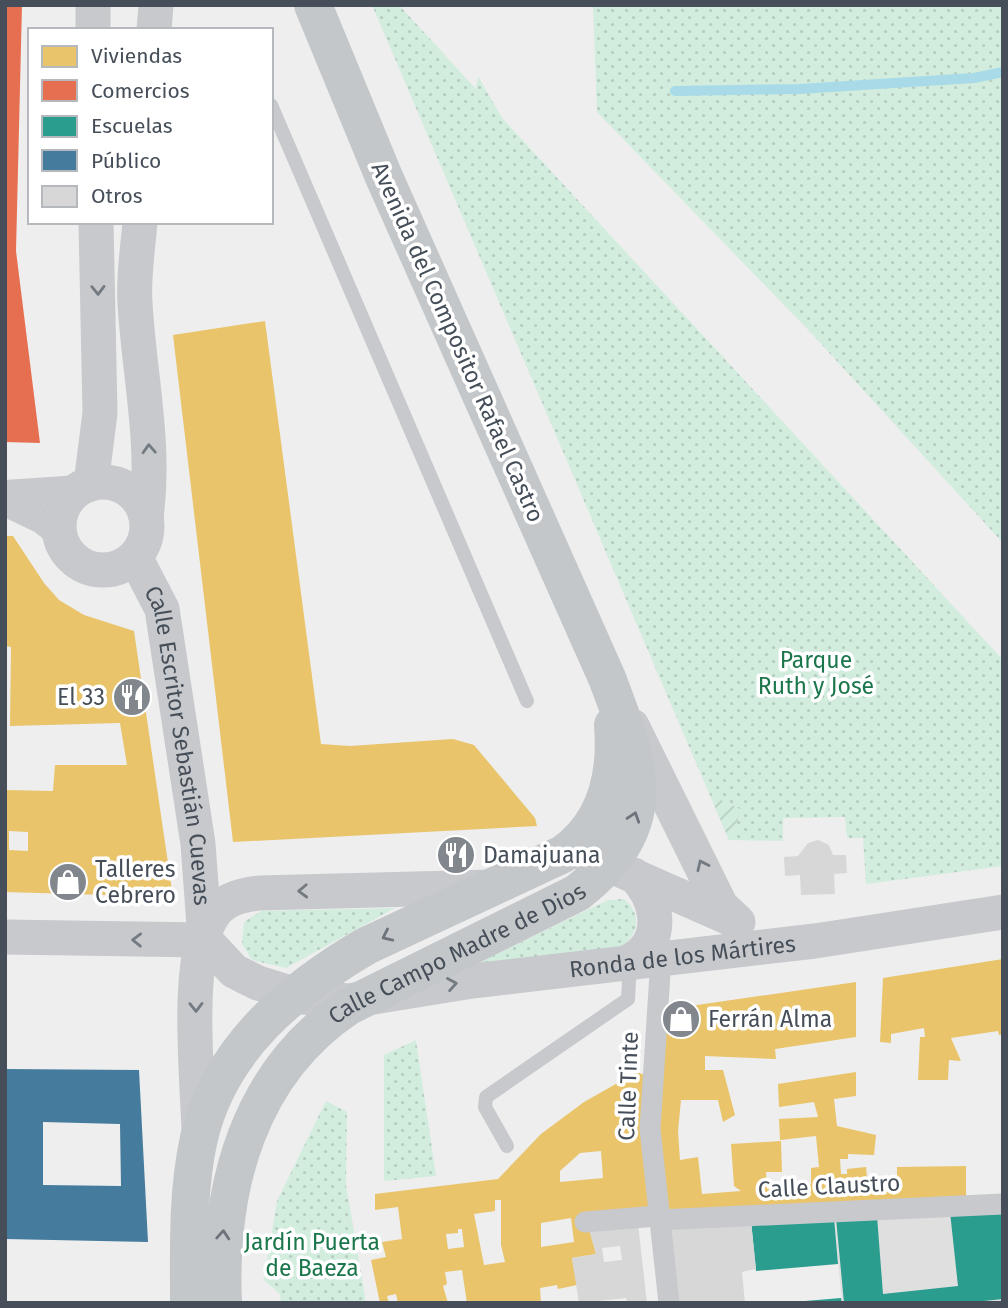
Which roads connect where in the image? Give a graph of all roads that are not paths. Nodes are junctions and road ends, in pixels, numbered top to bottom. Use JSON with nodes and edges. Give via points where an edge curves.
{"nodes":[{"id":1,"x":93,"y":5,"type":"edge"},
{"id":2,"x":156,"y":5,"type":"edge"},
{"id":3,"x":313,"y":5,"type":"edge"},
{"id":4,"x":93,"y":28,"type":"edge"},
{"id":5,"x":154,"y":28,"type":"edge"},
{"id":6,"x":273,"y":110,"type":"edge"},
{"id":7,"x":96,"y":224,"type":"edge"},
{"id":8,"x":140,"y":224,"type":"edge"},
{"id":9,"x":85,"y":487,"type":"junction"},
{"id":10,"x":5,"y":494,"type":"edge"},
{"id":11,"x":5,"y":502,"type":"edge"},
{"id":12,"x":146,"y":517,"type":"junction"},
{"id":13,"x":60,"y":534,"type":"junction"},
{"id":14,"x":135,"y":556,"type":"junction"},
{"id":15,"x":607,"y":678,"type":"junction"},
{"id":16,"x":527,"y":701,"type":"dead end"},
{"id":17,"x":563,"y":854,"type":"junction"},
{"id":18,"x":622,"y":869,"type":"junction"},
{"id":19,"x":493,"y":887,"type":"junction"},
{"id":20,"x":1003,"y":912,"type":"edge"},
{"id":21,"x":738,"y":922,"type":"junction"},
{"id":22,"x":5,"y":937,"type":"edge"},
{"id":23,"x":205,"y":940,"type":"junction"},
{"id":24,"x":815,"y":941,"type":"junction"},
{"id":25,"x":645,"y":959,"type":"junction"},
{"id":26,"x":291,"y":994,"type":"junction"},
{"id":27,"x":361,"y":1000,"type":"junction"},
{"id":28,"x":199,"y":1137,"type":"junction"},
{"id":29,"x":507,"y":1146,"type":"dead end"},
{"id":30,"x":1003,"y":1204,"type":"edge"},
{"id":31,"x":657,"y":1218,"type":"junction"},
{"id":32,"x":585,"y":1222,"type":"dead end"},
{"id":33,"x":190,"y":1303,"type":"edge"},
{"id":34,"x":223,"y":1303,"type":"edge"},
{"id":35,"x":669,"y":1303,"type":"edge"}],
"edges":[{"from":1,"to":4,"type":"street"},
{"from":2,"to":5,"type":"street"},
{"from":3,"to":15,"type":"main road","name":"Avenida del Compositor Rafael Castro","via":[[384,177]]},
{"from":6,"to":16,"type":"lane"},
{"from":7,"to":9,"type":"street","one_way":true,"via":[[100,413]]},
{"from":12,"to":8,"type":"street","one_way":true,"via":[[149,434],[134,300]]},
{"from":9,"to":10,"type":"street"},
{"from":9,"to":12,"type":"street","via":[[105,482],[125,489],[141,504]]},
{"from":9,"to":13,"type":"street","via":[[64,507]]},
{"from":11,"to":13,"type":"street"},
{"from":12,"to":14,"type":"street","via":[[147,531]]},
{"from":13,"to":14,"type":"street","via":[[73,558],[97,570],[111,570]]},
{"from":14,"to":23,"type":"street","name":"Calle Escritor Sebastián Cuevas","via":[[162,609],[198,844]]},
{"from":15,"to":17,"type":"main road","name":"Calle Campo Madre de Dios","via":[[614,753],[608,791],[591,827]]},
{"from":18,"to":15,"type":"main road","name":"Calle Campo Madre de Dios","one_way":true,"via":[[639,788],[630,739]]},
{"from":21,"to":15,"type":"street","one_way":true,"via":[[721,906]]},
{"from":17,"to":18,"type":"street","via":[[585,854]]},
{"from":17,"to":19,"type":"main road","name":"Calle Campo Madre de Dios"},
{"from":18,"to":21,"type":"street"},
{"from":18,"to":25,"type":"street","via":[[650,896],[655,931]]},
{"from":18,"to":27,"type":"main road","name":"Calle Campo Madre de Dios"},
{"from":19,"to":23,"type":"street","one_way":true,"via":[[243,895],[219,908]]},
{"from":19,"to":26,"type":"main road","name":"Calle Campo Madre de Dios","one_way":true,"via":[[366,946]]},
{"from":20,"to":24,"type":"street","name":"Ronda de los Mártires"},
{"from":21,"to":24,"type":"street","via":[[775,936]]},
{"from":23,"to":22,"type":"street","one_way":true},
{"from":23,"to":26,"type":"street","name":"Ronda de los Mártires","via":[[234,971]]},
{"from":23,"to":28,"type":"street","name":"Calle Campo Madre de Dios","one_way":true,"via":[[195,975]]},
{"from":24,"to":25,"type":"street","name":"Ronda de los Mártires"},
{"from":27,"to":25,"type":"street","name":"Ronda de los Mártires","one_way":true},
{"from":25,"to":29,"type":"lane","via":[[628,999],[486,1097],[485,1107]]},
{"from":25,"to":31,"type":"street","name":"Calle Tinte"},
{"from":26,"to":27,"type":"street","name":"Ronda de los Mártires"},
{"from":26,"to":28,"type":"main road","name":"Calle Campo Madre de Dios","via":[[239,1056]]},
{"from":34,"to":27,"type":"main road","name":"Calle Campo Madre de Dios","one_way":true,"via":[[225,1214],[249,1132],[298,1050],[330,1020]]},
{"from":28,"to":33,"type":"main road","name":"Calle Campo Madre de Dios","via":[[190,1213]]},
{"from":30,"to":31,"type":"street","name":"Calle Claustro"},
{"from":31,"to":32,"type":"street"},
{"from":31,"to":35,"type":"street","name":"Calle Tinte"}]}
